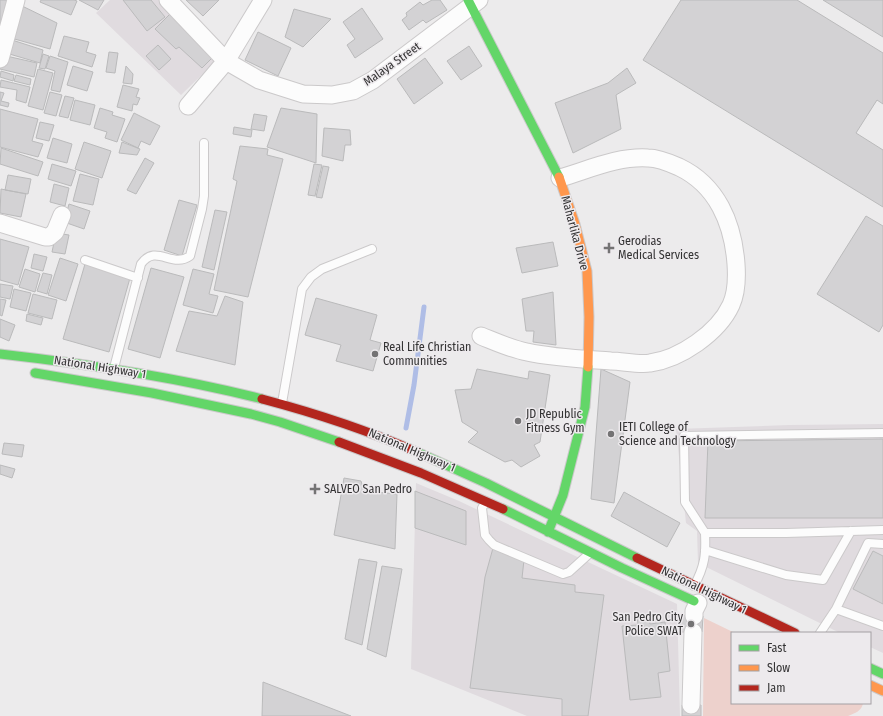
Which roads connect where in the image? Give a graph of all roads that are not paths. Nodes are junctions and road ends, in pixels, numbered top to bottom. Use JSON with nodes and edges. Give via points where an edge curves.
{"nodes":[{"id":1,"x":16,"y":0,"type":"edge"},
{"id":2,"x":168,"y":0,"type":"edge"},
{"id":3,"x":263,"y":0,"type":"edge"},
{"id":4,"x":473,"y":2,"type":"edge"},
{"id":5,"x":0,"y":59,"type":"edge"},
{"id":6,"x":226,"y":61,"type":"junction"},
{"id":7,"x":188,"y":106,"type":"dead end"},
{"id":8,"x":204,"y":143,"type":"dead end"},
{"id":9,"x":560,"y":178,"type":"junction"},
{"id":10,"x":62,"y":215,"type":"dead end"},
{"id":11,"x":0,"y":223,"type":"edge"},
{"id":12,"x":372,"y":250,"type":"dead end"},
{"id":13,"x":85,"y":260,"type":"dead end"},
{"id":14,"x":138,"y":278,"type":"junction"},
{"id":15,"x":481,"y":336,"type":"dead end"},
{"id":16,"x":0,"y":354,"type":"edge"},
{"id":17,"x":589,"y":359,"type":"junction"},
{"id":18,"x":114,"y":368,"type":"junction"},
{"id":19,"x":28,"y":372,"type":"dead end"},
{"id":20,"x":110,"y":385,"type":"junction"},
{"id":21,"x":282,"y":404,"type":"junction"},
{"id":22,"x":278,"y":421,"type":"junction"},
{"id":23,"x":883,"y":433,"type":"edge"},
{"id":24,"x":493,"y":486,"type":"junction"},
{"id":25,"x":486,"y":501,"type":"junction"},
{"id":26,"x":555,"y":517,"type":"junction"},
{"id":27,"x":883,"y":530,"type":"edge"},
{"id":28,"x":851,"y":531,"type":"junction"},
{"id":29,"x":548,"y":532,"type":"junction"},
{"id":30,"x":705,"y":533,"type":"junction"},
{"id":31,"x":597,"y":538,"type":"junction"},
{"id":32,"x":883,"y":544,"type":"edge"},
{"id":33,"x":706,"y":550,"type":"junction"},
{"id":34,"x":590,"y":552,"type":"junction"},
{"id":35,"x":694,"y":585,"type":"junction"},
{"id":36,"x":836,"y":609,"type":"junction"},
{"id":37,"x":695,"y":611,"type":"junction"},
{"id":38,"x":883,"y":626,"type":"edge"},
{"id":39,"x":793,"y":632,"type":"edge"},
{"id":40,"x":821,"y":632,"type":"edge"},
{"id":41,"x":871,"y":668,"type":"edge"},
{"id":42,"x":883,"y":674,"type":"edge"},
{"id":43,"x":871,"y":685,"type":"edge"},
{"id":44,"x":883,"y":691,"type":"edge"},
{"id":45,"x":691,"y":705,"type":"dead end"}],
"edges":[{"from":1,"to":5,"type":"street"},
{"from":2,"to":6,"type":"street","name":"Malaya Street"},
{"from":3,"to":6,"type":"street"},
{"from":4,"to":6,"type":"street","name":"Malaya Street","via":[[373,80],[353,91],[332,95],[303,94],[259,80]]},
{"from":4,"to":9,"type":"main road","name":"Maharlika Drive"},
{"from":6,"to":7,"type":"street"},
{"from":8,"to":14,"type":"lane","via":[[204,196],[190,256],[180,260],[152,255],[146,257],[141,264]]},
{"from":9,"to":17,"type":"main road","name":"Maharlika Drive","via":[[575,224],[586,271]]},
{"from":9,"to":17,"type":"street","via":[[619,160],[648,158],[671,163],[687,171],[712,192],[727,219],[735,250],[737,285],[731,305],[704,337],[681,354],[650,363]]},
{"from":10,"to":11,"type":"street","via":[[55,232],[49,237]]},
{"from":12,"to":21,"type":"lane","via":[[322,269],[310,277],[302,288]]},
{"from":13,"to":14,"type":"lane"},
{"from":14,"to":18,"type":"lane"},
{"from":15,"to":17,"type":"street","via":[[513,349],[539,355]]},
{"from":16,"to":18,"type":"main road","name":"National Highway 1"},
{"from":17,"to":26,"type":"main road","name":"Maharlika Drive","via":[[585,407],[565,488]]},
{"from":18,"to":20,"type":"lane"},
{"from":18,"to":21,"type":"main road","name":"National Highway 1"},
{"from":19,"to":20,"type":"main road","name":"National Highway 1"},
{"from":20,"to":22,"type":"main road","name":"National Highway 1"},
{"from":21,"to":22,"type":"lane"},
{"from":21,"to":24,"type":"main road","name":"National Highway 1","via":[[374,434]]},
{"from":22,"to":25,"type":"main road","name":"National Highway 1","via":[[377,456]]},
{"from":23,"to":30,"type":"lane","via":[[684,436],[685,502]]},
{"from":24,"to":25,"type":"lane"},
{"from":24,"to":26,"type":"main road","name":"National Highway 1"},
{"from":25,"to":29,"type":"main road","name":"National Highway 1"},
{"from":25,"to":34,"type":"lane","via":[[482,508],[485,534],[494,545],[563,574],[569,572]]},
{"from":26,"to":29,"type":"main road","name":"Maharlika Drive"},
{"from":26,"to":31,"type":"main road","name":"National Highway 1"},
{"from":27,"to":28,"type":"lane"},
{"from":28,"to":30,"type":"lane"},
{"from":28,"to":33,"type":"lane","via":[[823,580],[786,575]]},
{"from":29,"to":34,"type":"main road","name":"National Highway 1"},
{"from":30,"to":33,"type":"lane"},
{"from":31,"to":34,"type":"lane"},
{"from":31,"to":35,"type":"main road","name":"National Highway 1"},
{"from":32,"to":36,"type":"lane","via":[[868,543]]},
{"from":33,"to":35,"type":"lane","via":[[702,572]]},
{"from":34,"to":37,"type":"main road","name":"National Highway 1"},
{"from":35,"to":37,"type":"lane"},
{"from":35,"to":39,"type":"main road","name":"National Highway 1"},
{"from":36,"to":38,"type":"lane"},
{"from":36,"to":40,"type":"lane"},
{"from":37,"to":45,"type":"street"},
{"from":41,"to":42,"type":"main road"},
{"from":43,"to":44,"type":"main road"}]}
